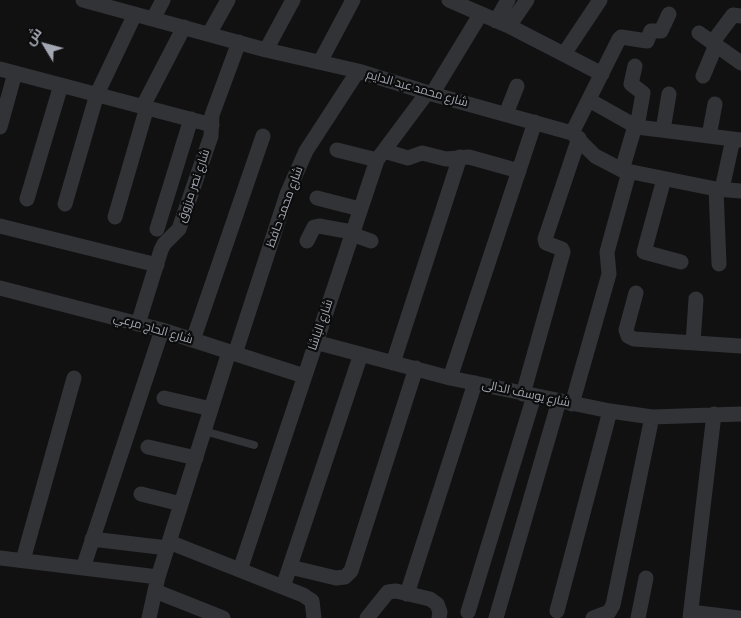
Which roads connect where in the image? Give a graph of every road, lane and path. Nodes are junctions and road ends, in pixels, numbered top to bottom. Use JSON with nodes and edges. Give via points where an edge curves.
{"nodes":[{"id":1,"x":163,"y":0,"type":"edge"},
{"id":2,"x":228,"y":0,"type":"edge"},
{"id":3,"x":293,"y":0,"type":"edge"},
{"id":4,"x":353,"y":0,"type":"edge"},
{"id":5,"x":449,"y":0,"type":"edge"},
{"id":6,"x":508,"y":0,"type":"edge"},
{"id":7,"x":527,"y":0,"type":"edge"},
{"id":8,"x":600,"y":0,"type":"edge"},
{"id":9,"x":93,"y":1,"type":"edge"},
{"id":10,"x":476,"y":9,"type":"edge"},
{"id":11,"x":135,"y":14,"type":"junction"},
{"id":12,"x":669,"y":14,"type":"dead end"},
{"id":13,"x":741,"y":16,"type":"edge"},
{"id":14,"x":153,"y":19,"type":"junction"},
{"id":15,"x":502,"y":23,"type":"junction"},
{"id":16,"x":184,"y":27,"type":"junction"},
{"id":17,"x":699,"y":33,"type":"dead end"},
{"id":18,"x":209,"y":34,"type":"junction"},
{"id":19,"x":239,"y":42,"type":"junction"},
{"id":20,"x":714,"y":44,"type":"junction"},
{"id":21,"x":266,"y":50,"type":"junction"},
{"id":22,"x":564,"y":54,"type":"junction"},
{"id":23,"x":320,"y":62,"type":"junction"},
{"id":24,"x":741,"y":63,"type":"edge"},
{"id":25,"x":635,"y":66,"type":"dead end"},
{"id":26,"x":0,"y":69,"type":"edge"},
{"id":27,"x":358,"y":71,"type":"junction"},
{"id":28,"x":16,"y":73,"type":"junction"},
{"id":29,"x":602,"y":74,"type":"junction"},
{"id":30,"x":703,"y":76,"type":"dead end"},
{"id":31,"x":61,"y":85,"type":"junction"},
{"id":32,"x":517,"y":86,"type":"dead end"},
{"id":33,"x":97,"y":94,"type":"junction"},
{"id":34,"x":429,"y":94,"type":"junction"},
{"id":35,"x":669,"y":94,"type":"dead end"},
{"id":36,"x":589,"y":100,"type":"junction"},
{"id":37,"x":715,"y":104,"type":"dead end"},
{"id":38,"x":145,"y":107,"type":"junction"},
{"id":39,"x":506,"y":114,"type":"junction"},
{"id":40,"x":191,"y":119,"type":"junction"},
{"id":41,"x":535,"y":122,"type":"junction"},
{"id":42,"x":212,"y":125,"type":"junction"},
{"id":43,"x":636,"y":126,"type":"junction"},
{"id":44,"x":0,"y":127,"type":"edge"},
{"id":45,"x":663,"y":130,"type":"junction"},
{"id":46,"x":575,"y":135,"type":"junction"},
{"id":47,"x":263,"y":136,"type":"dead end"},
{"id":48,"x":709,"y":136,"type":"junction"},
{"id":49,"x":739,"y":138,"type":"edge"},
{"id":50,"x":337,"y":150,"type":"dead end"},
{"id":51,"x":380,"y":156,"type":"junction"},
{"id":52,"x":460,"y":157,"type":"junction"},
{"id":53,"x":518,"y":171,"type":"junction"},
{"id":54,"x":625,"y":171,"type":"junction"},
{"id":55,"x":664,"y":179,"type":"junction"},
{"id":56,"x":719,"y":189,"type":"junction"},
{"id":57,"x":741,"y":191,"type":"edge"},
{"id":58,"x":317,"y":198,"type":"dead end"},
{"id":59,"x":27,"y":199,"type":"dead end"},
{"id":60,"x":65,"y":204,"type":"dead end"},
{"id":61,"x":360,"y":208,"type":"junction"},
{"id":62,"x":115,"y":217,"type":"dead end"},
{"id":63,"x":0,"y":226,"type":"edge"},
{"id":64,"x":156,"y":229,"type":"dead end"},
{"id":65,"x":352,"y":233,"type":"junction"},
{"id":66,"x":307,"y":241,"type":"dead end"},
{"id":67,"x":371,"y":241,"type":"dead end"},
{"id":68,"x":681,"y":262,"type":"dead end"},
{"id":69,"x":719,"y":264,"type":"dead end"},
{"id":70,"x":157,"y":265,"type":"junction"},
{"id":71,"x":0,"y":288,"type":"edge"},
{"id":72,"x":636,"y":293,"type":"dead end"},
{"id":73,"x":696,"y":299,"type":"dead end"},
{"id":74,"x":138,"y":324,"type":"junction"},
{"id":75,"x":162,"y":330,"type":"junction"},
{"id":76,"x":193,"y":340,"type":"junction"},
{"id":77,"x":315,"y":342,"type":"junction"},
{"id":78,"x":693,"y":343,"type":"junction"},
{"id":79,"x":741,"y":346,"type":"edge"},
{"id":80,"x":232,"y":353,"type":"junction"},
{"id":81,"x":361,"y":354,"type":"junction"},
{"id":82,"x":393,"y":362,"type":"junction"},
{"id":83,"x":416,"y":368,"type":"junction"},
{"id":84,"x":304,"y":376,"type":"junction"},
{"id":85,"x":74,"y":378,"type":"dead end"},
{"id":86,"x":450,"y":378,"type":"junction"},
{"id":87,"x":475,"y":383,"type":"junction"},
{"id":88,"x":528,"y":395,"type":"junction"},
{"id":89,"x":164,"y":398,"type":"dead end"},
{"id":90,"x":565,"y":402,"type":"junction"},
{"id":91,"x":212,"y":408,"type":"junction"},
{"id":92,"x":610,"y":411,"type":"junction"},
{"id":93,"x":714,"y":414,"type":"junction"},
{"id":94,"x":741,"y":414,"type":"edge"},
{"id":95,"x":652,"y":418,"type":"junction"},
{"id":96,"x":204,"y":431,"type":"junction"},
{"id":97,"x":254,"y":444,"type":"dead end"},
{"id":98,"x":148,"y":447,"type":"dead end"},
{"id":99,"x":196,"y":458,"type":"junction"},
{"id":100,"x":141,"y":494,"type":"dead end"},
{"id":101,"x":181,"y":504,"type":"junction"},
{"id":102,"x":92,"y":539,"type":"junction"},
{"id":103,"x":168,"y":545,"type":"junction"},
{"id":104,"x":0,"y":558,"type":"edge"},
{"id":105,"x":23,"y":560,"type":"junction"},
{"id":106,"x":290,"y":567,"type":"junction"},
{"id":107,"x":83,"y":568,"type":"junction"},
{"id":108,"x":240,"y":570,"type":"junction"},
{"id":109,"x":646,"y":578,"type":"dead end"},
{"id":110,"x":156,"y":584,"type":"junction"},
{"id":111,"x":283,"y":586,"type":"junction"},
{"id":112,"x":407,"y":594,"type":"junction"},
{"id":113,"x":382,"y":599,"type":"junction"},
{"id":114,"x":557,"y":611,"type":"dead end"},
{"id":115,"x":468,"y":612,"type":"dead end"},
{"id":116,"x":440,"y":615,"type":"edge"},
{"id":117,"x":691,"y":615,"type":"edge"},
{"id":118,"x":149,"y":618,"type":"edge"},
{"id":119,"x":223,"y":618,"type":"edge"},
{"id":120,"x":314,"y":618,"type":"edge"},
{"id":121,"x":367,"y":618,"type":"edge"},
{"id":122,"x":378,"y":618,"type":"edge"},
{"id":123,"x":496,"y":618,"type":"edge"},
{"id":124,"x":593,"y":618,"type":"edge"},
{"id":125,"x":638,"y":618,"type":"edge"},
{"id":126,"x":740,"y":618,"type":"edge"}],
"edges":[{"from":1,"to":14,"type":"street"},
{"from":2,"to":18,"type":"street"},
{"from":3,"to":21,"type":"street"},
{"from":4,"to":23,"type":"street"},
{"from":5,"to":10,"type":"street"},
{"from":6,"to":15,"type":"street"},
{"from":7,"to":15,"type":"street"},
{"from":8,"to":22,"type":"street"},
{"from":9,"to":11,"type":"street","name":"شارع محمد عبد الدايم"},
{"from":10,"to":15,"type":"street"},
{"from":10,"to":34,"type":"street","name":"شارع الباشا"},
{"from":11,"to":14,"type":"street","name":"شارع محمد عبد الدايم"},
{"from":11,"to":33,"type":"street"},
{"from":12,"to":29,"type":"street","via":[[660,31],[651,31],[645,42],[621,37]]},
{"from":13,"to":20,"type":"street","via":[[733,15]]},
{"from":14,"to":16,"type":"street","name":"شارع محمد عبد الدايم"},
{"from":15,"to":22,"type":"street"},
{"from":16,"to":18,"type":"street","name":"شارع محمد عبد الدايم"},
{"from":16,"to":38,"type":"street"},
{"from":17,"to":20,"type":"street"},
{"from":18,"to":19,"type":"street","name":"شارع محمد عبد الدايم"},
{"from":19,"to":21,"type":"street","name":"شارع محمد عبد الدايم"},
{"from":19,"to":42,"type":"street","name":"شارع نصر مرزوق","via":[[212,115]]},
{"from":20,"to":24,"type":"street"},
{"from":20,"to":30,"type":"street"},
{"from":21,"to":23,"type":"street","name":"شارع محمد عبد الدايم"},
{"from":22,"to":29,"type":"street"},
{"from":23,"to":27,"type":"street","name":"شارع محمد عبد الدايم"},
{"from":25,"to":43,"type":"street","via":[[631,84],[643,93]]},
{"from":26,"to":28,"type":"street"},
{"from":27,"to":34,"type":"street","name":"شارع محمد عبد الدايم"},
{"from":27,"to":80,"type":"street","name":"شارع محمد حافظ","via":[[302,160],[287,194]]},
{"from":28,"to":31,"type":"street"},
{"from":28,"to":44,"type":"street"},
{"from":29,"to":36,"type":"street"},
{"from":31,"to":33,"type":"street"},
{"from":31,"to":59,"type":"street"},
{"from":32,"to":39,"type":"street"},
{"from":33,"to":38,"type":"street"},
{"from":33,"to":60,"type":"street"},
{"from":34,"to":39,"type":"street","name":"شارع محمد عبد الدايم"},
{"from":34,"to":51,"type":"street","name":"شارع الباشا"},
{"from":35,"to":45,"type":"street"},
{"from":36,"to":43,"type":"street"},
{"from":36,"to":46,"type":"street"},
{"from":37,"to":48,"type":"street"},
{"from":38,"to":40,"type":"street"},
{"from":38,"to":62,"type":"street"},
{"from":39,"to":41,"type":"street","name":"شارع محمد عبد الدايم"},
{"from":40,"to":42,"type":"street"},
{"from":40,"to":64,"type":"street"},
{"from":41,"to":46,"type":"street","name":"شارع محمد عبد الدايم"},
{"from":41,"to":53,"type":"street"},
{"from":42,"to":70,"type":"street","name":"شارع نصر مرزوق","via":[[179,229],[164,244]]},
{"from":43,"to":45,"type":"street"},
{"from":43,"to":54,"type":"street"},
{"from":45,"to":48,"type":"street"},
{"from":46,"to":54,"type":"street","via":[[595,156]]},
{"from":46,"to":88,"type":"street","via":[[545,239],[546,243],[563,252]]},
{"from":47,"to":76,"type":"street"},
{"from":48,"to":49,"type":"street"},
{"from":49,"to":56,"type":"street"},
{"from":50,"to":51,"type":"street"},
{"from":51,"to":52,"type":"street","via":[[408,158],[422,153],[446,159]]},
{"from":51,"to":61,"type":"street","name":"شارع الباشا"},
{"from":52,"to":53,"type":"street"},
{"from":52,"to":82,"type":"street"},
{"from":53,"to":86,"type":"street"},
{"from":54,"to":55,"type":"street"},
{"from":54,"to":90,"type":"street","via":[[607,252],[610,274]]},
{"from":55,"to":56,"type":"street"},
{"from":55,"to":68,"type":"street","via":[[644,252]]},
{"from":56,"to":57,"type":"street"},
{"from":56,"to":69,"type":"street"},
{"from":58,"to":61,"type":"street"},
{"from":61,"to":65,"type":"street","name":"شارع الباشا"},
{"from":63,"to":70,"type":"street"},
{"from":65,"to":66,"type":"street","via":[[319,226],[314,227]]},
{"from":65,"to":67,"type":"street"},
{"from":65,"to":77,"type":"street","name":"شارع الباشا"},
{"from":70,"to":74,"type":"street","name":"شارع نصر مرزوق"},
{"from":71,"to":74,"type":"street","name":"شارع الحاج مرعي"},
{"from":72,"to":78,"type":"street","via":[[626,330],[628,336]]},
{"from":73,"to":78,"type":"street"},
{"from":74,"to":75,"type":"street","name":"شارع الحاج مرعي"},
{"from":75,"to":76,"type":"street","name":"شارع الحاج مرعي"},
{"from":75,"to":102,"type":"street"},
{"from":76,"to":80,"type":"street","name":"شارع الحاج مرعي"},
{"from":77,"to":81,"type":"street","name":"شارع يوسف الدالى"},
{"from":77,"to":84,"type":"street","name":"شارع الباشا"},
{"from":78,"to":79,"type":"street"},
{"from":80,"to":84,"type":"street","name":"شارع الحاج مرعي"},
{"from":80,"to":91,"type":"street","name":"شارع محمد حافظ"},
{"from":81,"to":82,"type":"street","name":"شارع يوسف الدالى"},
{"from":81,"to":106,"type":"street"},
{"from":82,"to":83,"type":"street","name":"شارع يوسف الدالى"},
{"from":83,"to":86,"type":"street","name":"شارع يوسف الدالى"},
{"from":83,"to":106,"type":"street","via":[[351,571],[345,577],[336,578]]},
{"from":84,"to":108,"type":"street","name":"شارع الباشا"},
{"from":85,"to":105,"type":"street"},
{"from":86,"to":87,"type":"street","name":"شارع يوسف الدالى"},
{"from":87,"to":88,"type":"street","name":"شارع يوسف الدالى"},
{"from":87,"to":112,"type":"street"},
{"from":88,"to":90,"type":"street","name":"شارع يوسف الدالى"},
{"from":88,"to":115,"type":"street"},
{"from":89,"to":91,"type":"street"},
{"from":90,"to":92,"type":"street","name":"شارع يوسف الدالى"},
{"from":90,"to":123,"type":"street"},
{"from":91,"to":96,"type":"street","name":"شارع محمد حافظ"},
{"from":92,"to":95,"type":"street","name":"شارع يوسف الدالى"},
{"from":92,"to":114,"type":"street"},
{"from":93,"to":94,"type":"street","name":"شارع يوسف الدالى"},
{"from":93,"to":95,"type":"street","name":"شارع يوسف الدالى"},
{"from":93,"to":117,"type":"street"},
{"from":95,"to":124,"type":"street","via":[[613,605],[609,612]]},
{"from":96,"to":97,"type":"lane"},
{"from":96,"to":99,"type":"street","name":"شارع محمد حافظ"},
{"from":98,"to":99,"type":"street"},
{"from":99,"to":101,"type":"street","name":"شارع محمد حافظ"},
{"from":100,"to":101,"type":"street"},
{"from":101,"to":103,"type":"street","name":"شارع محمد حافظ"},
{"from":102,"to":103,"type":"street"},
{"from":102,"to":107,"type":"street"},
{"from":103,"to":108,"type":"street"},
{"from":103,"to":110,"type":"street","name":"شارع محمد حافظ"},
{"from":104,"to":105,"type":"street"},
{"from":105,"to":107,"type":"street"},
{"from":106,"to":111,"type":"street"},
{"from":107,"to":110,"type":"street"},
{"from":108,"to":111,"type":"street"},
{"from":109,"to":125,"type":"street"},
{"from":110,"to":118,"type":"street","name":"شارع محمد حافظ"},
{"from":110,"to":119,"type":"street"},
{"from":111,"to":120,"type":"street","via":[[304,594],[312,601]]},
{"from":112,"to":113,"type":"street","via":[[388,592]]},
{"from":112,"to":116,"type":"street","via":[[430,599],[437,604]]},
{"from":113,"to":121,"type":"street"},
{"from":113,"to":122,"type":"street"},
{"from":117,"to":126,"type":"street"}]}
